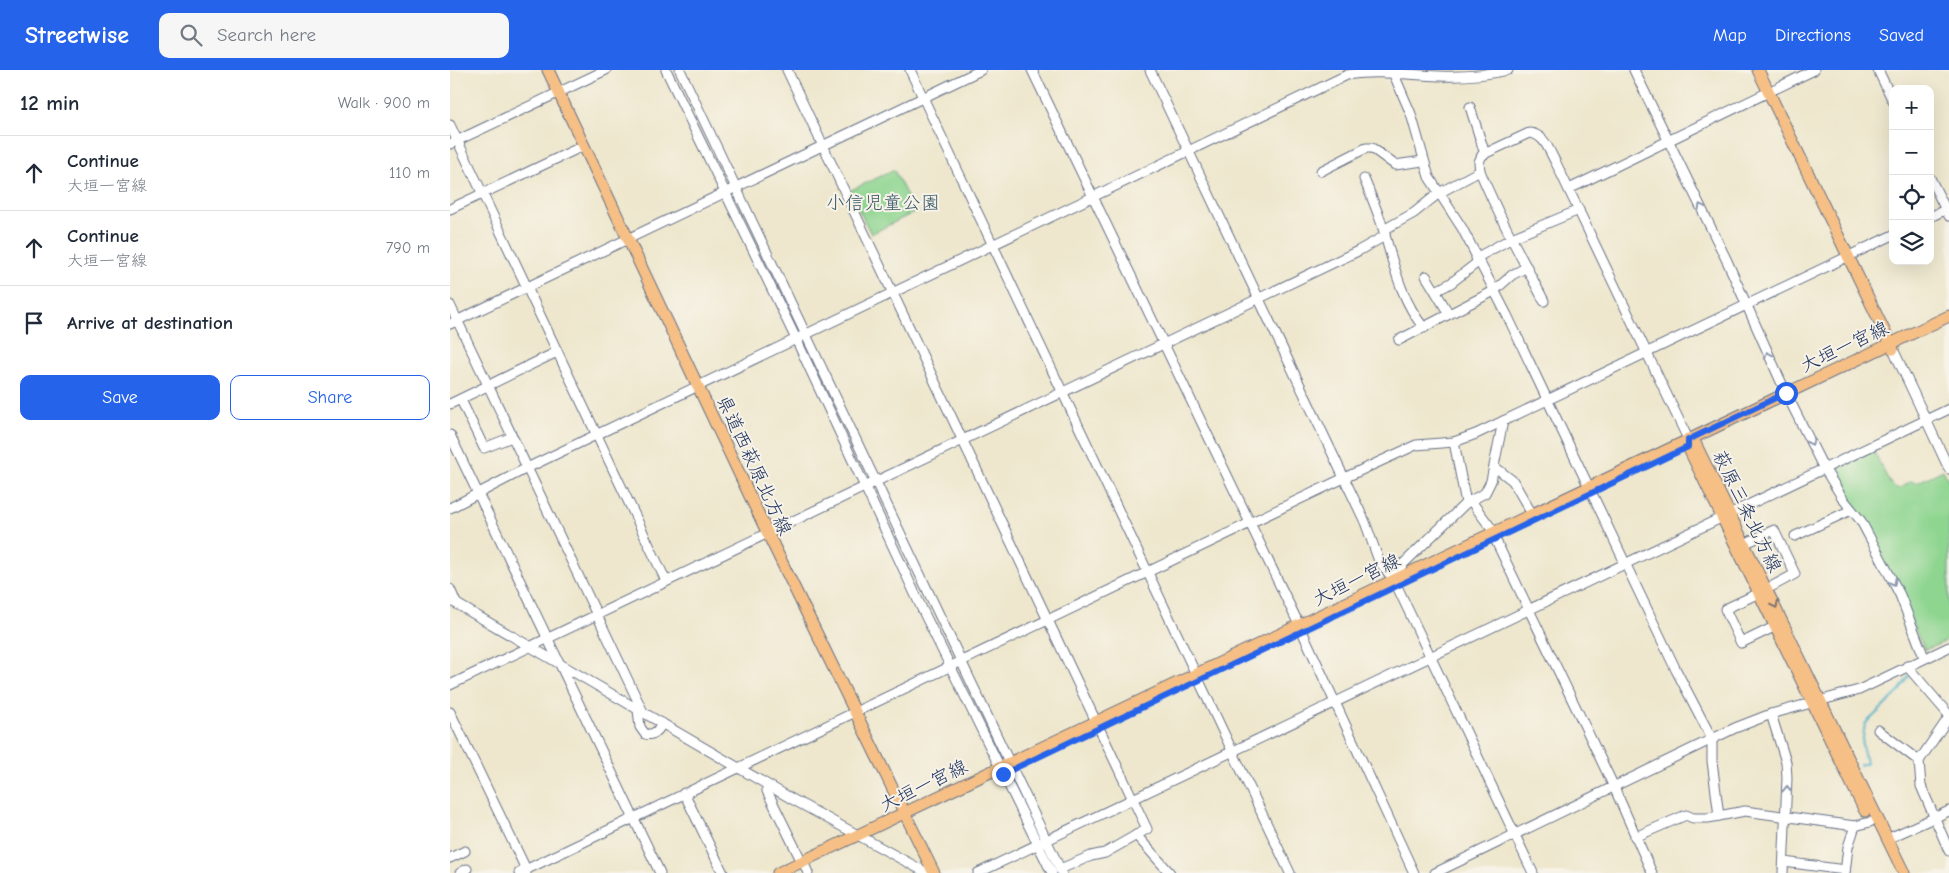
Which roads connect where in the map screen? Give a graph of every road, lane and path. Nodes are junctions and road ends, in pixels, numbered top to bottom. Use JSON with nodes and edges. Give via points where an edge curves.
{"nodes":[{"id":1,"x":548,"y":70,"type":"edge"},
{"id":2,"x":606,"y":70,"type":"edge"},
{"id":3,"x":666,"y":70,"type":"edge"},
{"id":4,"x":680,"y":70,"type":"edge"},
{"id":5,"x":787,"y":70,"type":"edge"},
{"id":6,"x":910,"y":70,"type":"edge"},
{"id":7,"x":981,"y":70,"type":"edge"},
{"id":8,"x":1032,"y":70,"type":"edge"},
{"id":9,"x":1150,"y":70,"type":"edge"},
{"id":10,"x":1505,"y":70,"type":"edge"},
{"id":11,"x":1634,"y":70,"type":"edge"},
{"id":12,"x":1758,"y":70,"type":"edge"},
{"id":13,"x":1814,"y":70,"type":"edge"},
{"id":14,"x":1878,"y":70,"type":"edge"},
{"id":15,"x":1392,"y":72,"type":"edge"},
{"id":16,"x":559,"y":92,"type":"junction"},
{"id":17,"x":1769,"y":93,"type":"junction"},
{"id":18,"x":1889,"y":93,"type":"edge"},
{"id":19,"x":923,"y":98,"type":"junction"},
{"id":20,"x":1470,"y":107,"type":"dead end"},
{"id":21,"x":450,"y":125,"type":"edge"},
{"id":22,"x":1669,"y":141,"type":"junction"},
{"id":23,"x":454,"y":142,"type":"edge"},
{"id":24,"x":823,"y":145,"type":"junction"},
{"id":25,"x":583,"y":146,"type":"junction"},
{"id":26,"x":1189,"y":151,"type":"junction"},
{"id":27,"x":1485,"y":154,"type":"junction"},
{"id":28,"x":1423,"y":161,"type":"junction"},
{"id":29,"x":1321,"y":171,"type":"dead end"},
{"id":30,"x":1480,"y":171,"type":"junction"},
{"id":31,"x":1364,"y":179,"type":"dead end"},
{"id":32,"x":1934,"y":185,"type":"edge"},
{"id":33,"x":736,"y":187,"type":"junction"},
{"id":34,"x":1569,"y":189,"type":"junction"},
{"id":35,"x":726,"y":193,"type":"junction"},
{"id":36,"x":1439,"y":193,"type":"junction"},
{"id":37,"x":481,"y":194,"type":"junction"},
{"id":38,"x":1092,"y":197,"type":"junction"},
{"id":39,"x":450,"y":209,"type":"edge"},
{"id":40,"x":1579,"y":210,"type":"junction"},
{"id":41,"x":1948,"y":211,"type":"edge"},
{"id":42,"x":1934,"y":216,"type":"edge"},
{"id":43,"x":1384,"y":233,"type":"junction"},
{"id":44,"x":1889,"y":237,"type":"edge"},
{"id":45,"x":1511,"y":238,"type":"junction"},
{"id":46,"x":627,"y":239,"type":"junction"},
{"id":47,"x":992,"y":245,"type":"junction"},
{"id":48,"x":1848,"y":257,"type":"junction"},
{"id":49,"x":1477,"y":260,"type":"junction"},
{"id":50,"x":1527,"y":268,"type":"junction"},
{"id":51,"x":1426,"y":276,"type":"dead end"},
{"id":52,"x":527,"y":288,"type":"junction"},
{"id":53,"x":1436,"y":291,"type":"junction"},
{"id":54,"x":1494,"y":291,"type":"junction"},
{"id":55,"x":894,"y":292,"type":"junction"},
{"id":56,"x":1259,"y":298,"type":"junction"},
{"id":57,"x":1544,"y":301,"type":"dead end"},
{"id":58,"x":450,"y":305,"type":"edge"},
{"id":59,"x":1746,"y":305,"type":"junction"},
{"id":60,"x":1449,"y":314,"type":"junction"},
{"id":61,"x":1949,"y":316,"type":"edge"},
{"id":62,"x":454,"y":322,"type":"edge"},
{"id":63,"x":1949,"y":322,"type":"edge"},
{"id":64,"x":1424,"y":328,"type":"junction"},
{"id":65,"x":806,"y":335,"type":"junction"},
{"id":66,"x":796,"y":339,"type":"junction"},
{"id":67,"x":1399,"y":340,"type":"dead end"},
{"id":68,"x":1162,"y":344,"type":"junction"},
{"id":69,"x":1892,"y":346,"type":"junction"},
{"id":70,"x":557,"y":352,"type":"junction"},
{"id":71,"x":1646,"y":353,"type":"junction"},
{"id":72,"x":488,"y":386,"type":"junction"},
{"id":73,"x":698,"y":387,"type":"junction"},
{"id":74,"x":1061,"y":393,"type":"junction"},
{"id":75,"x":1788,"y":396,"type":"junction"},
{"id":76,"x":461,"y":400,"type":"junction"},
{"id":77,"x":1548,"y":400,"type":"junction"},
{"id":78,"x":450,"y":404,"type":"edge"},
{"id":79,"x":1949,"y":409,"type":"edge"},
{"id":80,"x":1926,"y":420,"type":"junction"},
{"id":81,"x":1504,"y":421,"type":"junction"},
{"id":82,"x":450,"y":435,"type":"edge"},
{"id":83,"x":597,"y":435,"type":"junction"},
{"id":84,"x":512,"y":437,"type":"junction"},
{"id":85,"x":962,"y":440,"type":"junction"},
{"id":86,"x":1454,"y":442,"type":"junction"},
{"id":87,"x":1690,"y":443,"type":"junction"},
{"id":88,"x":1494,"y":467,"type":"junction"},
{"id":89,"x":1825,"y":467,"type":"junction"},
{"id":90,"x":526,"y":468,"type":"junction"},
{"id":91,"x":1949,"y":469,"type":"edge"},
{"id":92,"x":1344,"y":478,"type":"junction"},
{"id":93,"x":873,"y":480,"type":"junction"},
{"id":94,"x":864,"y":486,"type":"junction"},
{"id":95,"x":1591,"y":489,"type":"junction"},
{"id":96,"x":478,"y":494,"type":"junction"},
{"id":97,"x":1468,"y":502,"type":"junction"},
{"id":98,"x":450,"y":508,"type":"edge"},
{"id":99,"x":1851,"y":510,"type":"junction"},
{"id":100,"x":1532,"y":514,"type":"junction"},
{"id":101,"x":1725,"y":515,"type":"junction"},
{"id":102,"x":1250,"y":524,"type":"junction"},
{"id":103,"x":767,"y":532,"type":"junction"},
{"id":104,"x":1494,"y":536,"type":"junction"},
{"id":105,"x":1795,"y":536,"type":"dead end"},
{"id":106,"x":1744,"y":544,"type":"junction"},
{"id":107,"x":1626,"y":563,"type":"junction"},
{"id":108,"x":1148,"y":572,"type":"junction"},
{"id":109,"x":666,"y":581,"type":"junction"},
{"id":110,"x":1395,"y":582,"type":"junction"},
{"id":111,"x":450,"y":589,"type":"edge"},
{"id":112,"x":1762,"y":591,"type":"junction"},
{"id":113,"x":453,"y":602,"type":"edge"},
{"id":114,"x":1528,"y":611,"type":"junction"},
{"id":115,"x":597,"y":615,"type":"junction"},
{"id":116,"x":1048,"y":621,"type":"junction"},
{"id":117,"x":1774,"y":627,"type":"junction"},
{"id":118,"x":1301,"y":628,"type":"junction"},
{"id":119,"x":547,"y":639,"type":"junction"},
{"id":120,"x":530,"y":647,"type":"junction"},
{"id":121,"x":1949,"y":647,"type":"edge"},
{"id":122,"x":1431,"y":656,"type":"junction"},
{"id":123,"x":1924,"y":657,"type":"junction"},
{"id":124,"x":558,"y":664,"type":"junction"},
{"id":125,"x":956,"y":664,"type":"junction"},
{"id":126,"x":1908,"y":666,"type":"junction"},
{"id":127,"x":1197,"y":677,"type":"junction"},
{"id":128,"x":450,"y":684,"type":"edge"},
{"id":129,"x":1335,"y":701,"type":"junction"},
{"id":130,"x":1817,"y":702,"type":"junction"},
{"id":131,"x":641,"y":711,"type":"junction"},
{"id":132,"x":450,"y":712,"type":"edge"},
{"id":133,"x":855,"y":712,"type":"junction"},
{"id":134,"x":1771,"y":714,"type":"junction"},
{"id":135,"x":1949,"y":716,"type":"edge"},
{"id":136,"x":662,"y":723,"type":"junction"},
{"id":137,"x":1096,"y":725,"type":"junction"},
{"id":138,"x":1878,"y":730,"type":"dead end"},
{"id":139,"x":1712,"y":739,"type":"junction"},
{"id":140,"x":1232,"y":751,"type":"junction"},
{"id":141,"x":1919,"y":761,"type":"junction"},
{"id":142,"x":739,"y":768,"type":"junction"},
{"id":143,"x":1006,"y":769,"type":"junction"},
{"id":144,"x":767,"y":784,"type":"junction"},
{"id":145,"x":1614,"y":787,"type":"junction"},
{"id":146,"x":684,"y":793,"type":"junction"},
{"id":147,"x":1132,"y":798,"type":"junction"},
{"id":148,"x":1949,"y":811,"type":"edge"},
{"id":149,"x":906,"y":816,"type":"junction"},
{"id":150,"x":1720,"y":816,"type":"junction"},
{"id":151,"x":634,"y":817,"type":"junction"},
{"id":152,"x":1787,"y":817,"type":"junction"},
{"id":153,"x":1934,"y":819,"type":"junction"},
{"id":154,"x":1870,"y":822,"type":"junction"},
{"id":155,"x":1855,"y":826,"type":"junction"},
{"id":156,"x":1516,"y":834,"type":"junction"},
{"id":157,"x":1136,"y":835,"type":"junction"},
{"id":158,"x":862,"y":837,"type":"junction"},
{"id":159,"x":1635,"y":837,"type":"junction"},
{"id":160,"x":1887,"y":838,"type":"junction"},
{"id":161,"x":1042,"y":842,"type":"junction"},
{"id":162,"x":465,"y":850,"type":"dead end"},
{"id":163,"x":1949,"y":852,"type":"edge"},
{"id":164,"x":450,"y":858,"type":"edge"},
{"id":165,"x":1784,"y":862,"type":"junction"},
{"id":166,"x":805,"y":867,"type":"edge"},
{"id":167,"x":1845,"y":871,"type":"edge"},
{"id":168,"x":523,"y":872,"type":"edge"},
{"id":169,"x":1058,"y":872,"type":"edge"},
{"id":170,"x":660,"y":873,"type":"edge"},
{"id":171,"x":723,"y":873,"type":"edge"},
{"id":172,"x":778,"y":873,"type":"edge"},
{"id":173,"x":790,"y":873,"type":"edge"},
{"id":174,"x":927,"y":873,"type":"edge"},
{"id":175,"x":934,"y":873,"type":"edge"},
{"id":176,"x":978,"y":873,"type":"edge"},
{"id":177,"x":1170,"y":873,"type":"edge"},
{"id":178,"x":1290,"y":873,"type":"edge"},
{"id":179,"x":1414,"y":873,"type":"edge"},
{"id":180,"x":1435,"y":873,"type":"edge"},
{"id":181,"x":1533,"y":873,"type":"edge"},
{"id":182,"x":1652,"y":873,"type":"edge"},
{"id":183,"x":1783,"y":873,"type":"edge"},
{"id":184,"x":1895,"y":873,"type":"edge"},
{"id":185,"x":1904,"y":873,"type":"edge"}],
"edges":[{"from":1,"to":16,"type":"main road","name":"県道西萩原北方線"},
{"from":2,"to":16,"type":"street"},
{"from":3,"to":35,"type":"street"},
{"from":4,"to":33,"type":"street"},
{"from":5,"to":24,"type":"street"},
{"from":6,"to":19,"type":"street"},
{"from":7,"to":19,"type":"street"},
{"from":8,"to":38,"type":"street"},
{"from":9,"to":26,"type":"street"},
{"from":10,"to":15,"type":"street","via":[[1457,76]]},
{"from":11,"to":22,"type":"street"},
{"from":12,"to":17,"type":"main road"},
{"from":13,"to":17,"type":"street"},
{"from":14,"to":18,"type":"street"},
{"from":15,"to":26,"type":"street","via":[[1347,75]]},
{"from":15,"to":28,"type":"street","via":[[1411,114]]},
{"from":16,"to":23,"type":"street"},
{"from":16,"to":25,"type":"main road","name":"県道西萩原北方線"},
{"from":17,"to":22,"type":"street"},
{"from":17,"to":48,"type":"main road"},
{"from":19,"to":24,"type":"street"},
{"from":19,"to":47,"type":"street"},
{"from":20,"to":27,"type":"street"},
{"from":21,"to":23,"type":"street"},
{"from":22,"to":34,"type":"street"},
{"from":59,"to":22,"type":"street","one_way":true},
{"from":23,"to":37,"type":"street"},
{"from":24,"to":33,"type":"street"},
{"from":24,"to":55,"type":"street"},
{"from":25,"to":37,"type":"street"},
{"from":25,"to":46,"type":"main road","name":"県道西萩原北方線"},
{"from":26,"to":38,"type":"street"},
{"from":26,"to":56,"type":"street"},
{"from":27,"to":30,"type":"street","via":[[1479,162]]},
{"from":27,"to":34,"type":"street","via":[[1529,133],[1536,133],[1543,138]]},
{"from":28,"to":29,"type":"street","via":[[1395,165],[1372,148],[1366,148]]},
{"from":28,"to":36,"type":"street"},
{"from":30,"to":36,"type":"street"},
{"from":30,"to":45,"type":"street"},
{"from":31,"to":43,"type":"street"},
{"from":32,"to":41,"type":"street"},
{"from":33,"to":35,"type":"street"},
{"from":33,"to":65,"type":"street"},
{"from":34,"to":40,"type":"street"},
{"from":35,"to":46,"type":"street"},
{"from":35,"to":66,"type":"street"},
{"from":36,"to":43,"type":"street","via":[[1414,213],[1386,228]]},
{"from":36,"to":49,"type":"street","via":[[1462,228]]},
{"from":37,"to":39,"type":"street"},
{"from":37,"to":52,"type":"street"},
{"from":38,"to":47,"type":"street"},
{"from":38,"to":68,"type":"street"},
{"from":40,"to":45,"type":"street"},
{"from":40,"to":71,"type":"street"},
{"from":41,"to":42,"type":"street"},
{"from":43,"to":56,"type":"street","via":[[1383,237],[1358,251]]},
{"from":43,"to":64,"type":"street","via":[[1406,301]]},
{"from":44,"to":48,"type":"street"},
{"from":45,"to":49,"type":"street"},
{"from":45,"to":50,"type":"street"},
{"from":46,"to":52,"type":"street"},
{"from":46,"to":73,"type":"main road","name":"県道西萩原北方線"},
{"from":47,"to":55,"type":"street"},
{"from":47,"to":74,"type":"street"},
{"from":48,"to":59,"type":"street"},
{"from":48,"to":69,"type":"main road"},
{"from":49,"to":53,"type":"street"},
{"from":49,"to":54,"type":"street"},
{"from":50,"to":54,"type":"street","via":[[1512,275]]},
{"from":50,"to":57,"type":"street"},
{"from":51,"to":53,"type":"street"},
{"from":52,"to":62,"type":"street"},
{"from":52,"to":70,"type":"street"},
{"from":53,"to":60,"type":"street"},
{"from":54,"to":60,"type":"street"},
{"from":54,"to":77,"type":"street"},
{"from":55,"to":65,"type":"street"},
{"from":55,"to":85,"type":"street"},
{"from":56,"to":68,"type":"street"},
{"from":56,"to":92,"type":"street"},
{"from":58,"to":62,"type":"street"},
{"from":59,"to":71,"type":"street"},
{"from":75,"to":59,"type":"street","one_way":true},
{"from":60,"to":64,"type":"street"},
{"from":61,"to":69,"type":"main road","name":"大垣一宮線"},
{"from":62,"to":72,"type":"street"},
{"from":63,"to":69,"type":"main road","name":"大垣一宮線"},
{"from":64,"to":67,"type":"street"},
{"from":65,"to":66,"type":"street"},
{"from":65,"to":93,"type":"street"},
{"from":66,"to":73,"type":"street"},
{"from":66,"to":94,"type":"street"},
{"from":68,"to":74,"type":"street"},
{"from":68,"to":102,"type":"street"},
{"from":69,"to":75,"type":"main road","name":"大垣一宮線"},
{"from":69,"to":80,"type":"street"},
{"from":70,"to":72,"type":"street"},
{"from":70,"to":83,"type":"street"},
{"from":71,"to":77,"type":"street"},
{"from":71,"to":87,"type":"street"},
{"from":72,"to":76,"type":"street"},
{"from":72,"to":84,"type":"street"},
{"from":73,"to":83,"type":"street"},
{"from":73,"to":103,"type":"main road","name":"県道西萩原北方線"},
{"from":74,"to":85,"type":"street"},
{"from":74,"to":108,"type":"street"},
{"from":75,"to":87,"type":"main road","name":"大垣一宮線"},
{"from":75,"to":89,"type":"street","one_way":true},
{"from":76,"to":78,"type":"street"},
{"from":76,"to":84,"type":"street","via":[[484,448]]},
{"from":77,"to":81,"type":"street"},
{"from":77,"to":95,"type":"street"},
{"from":79,"to":80,"type":"street"},
{"from":80,"to":89,"type":"street"},
{"from":80,"to":91,"type":"street"},
{"from":81,"to":86,"type":"street"},
{"from":81,"to":88,"type":"street"},
{"from":82,"to":96,"type":"street"},
{"from":83,"to":90,"type":"street"},
{"from":83,"to":109,"type":"street"},
{"from":84,"to":90,"type":"street"},
{"from":85,"to":93,"type":"street"},
{"from":85,"to":116,"type":"street"},
{"from":86,"to":92,"type":"street","via":[[1416,445]]},
{"from":86,"to":97,"type":"street"},
{"from":87,"to":95,"type":"main road","name":"大垣一宮線"},
{"from":87,"to":101,"type":"main road","name":"萩原三条北方線"},
{"from":88,"to":97,"type":"street","via":[[1485,493]]},
{"from":88,"to":100,"type":"street","via":[[1513,481]]},
{"from":89,"to":99,"type":"street"},
{"from":89,"to":101,"type":"street"},
{"from":90,"to":96,"type":"street"},
{"from":90,"to":115,"type":"street"},
{"from":92,"to":102,"type":"street"},
{"from":92,"to":110,"type":"street","via":[[1379,561]]},
{"from":93,"to":94,"type":"street"},
{"from":93,"to":125,"type":"street"},
{"from":94,"to":103,"type":"street"},
{"from":94,"to":125,"type":"street","via":[[923,610]]},
{"from":95,"to":100,"type":"main road","name":"大垣一宮線"},
{"from":95,"to":104,"type":"main road","name":"大垣一宮線"},
{"from":95,"to":107,"type":"street"},
{"from":96,"to":98,"type":"street"},
{"from":96,"to":119,"type":"street"},
{"from":97,"to":104,"type":"street"},
{"from":97,"to":110,"type":"street","via":[[1400,567]]},
{"from":99,"to":105,"type":"street"},
{"from":99,"to":123,"type":"street","one_way":true,"via":[[1861,521],[1900,595]]},
{"from":100,"to":104,"type":"main road","name":"大垣一宮線"},
{"from":101,"to":106,"type":"main road","name":"萩原三条北方線"},
{"from":101,"to":107,"type":"street"},
{"from":101,"to":112,"type":"main road","name":"萩原三条北方線"},
{"from":102,"to":108,"type":"street"},
{"from":102,"to":118,"type":"street"},
{"from":103,"to":109,"type":"street"},
{"from":103,"to":133,"type":"main road","name":"県道西萩原北方線"},
{"from":104,"to":110,"type":"main road","name":"大垣一宮線"},
{"from":104,"to":114,"type":"street"},
{"from":106,"to":112,"type":"main road","name":"萩原三条北方線"},
{"from":106,"to":112,"type":"street","via":[[1774,530],[1795,574]]},
{"from":107,"to":114,"type":"street"},
{"from":107,"to":139,"type":"street"},
{"from":108,"to":116,"type":"street"},
{"from":108,"to":127,"type":"street"},
{"from":109,"to":115,"type":"street"},
{"from":110,"to":118,"type":"main road","name":"大垣一宮線"},
{"from":110,"to":122,"type":"street"},
{"from":111,"to":113,"type":"street"},
{"from":112,"to":117,"type":"main road","name":"萩原三条北方線"},
{"from":112,"to":117,"type":"street","via":[[1724,609],[1741,643]]},
{"from":112,"to":130,"type":"main road","name":"萩原三条北方線","one_way":true},
{"from":113,"to":120,"type":"street"},
{"from":114,"to":122,"type":"street"},
{"from":114,"to":145,"type":"street"},
{"from":115,"to":119,"type":"street"},
{"from":115,"to":131,"type":"street"},
{"from":116,"to":125,"type":"street"},
{"from":116,"to":137,"type":"street"},
{"from":117,"to":130,"type":"main road","name":"萩原三条北方線"},
{"from":118,"to":127,"type":"main road","name":"大垣一宮線"},
{"from":118,"to":129,"type":"street"},
{"from":119,"to":120,"type":"street"},
{"from":119,"to":124,"type":"street"},
{"from":120,"to":124,"type":"street"},
{"from":120,"to":128,"type":"street"},
{"from":121,"to":123,"type":"street"},
{"from":122,"to":129,"type":"street"},
{"from":122,"to":156,"type":"street"},
{"from":123,"to":126,"type":"street"},
{"from":124,"to":131,"type":"street"},
{"from":124,"to":151,"type":"street"},
{"from":125,"to":133,"type":"street"},
{"from":125,"to":143,"type":"street"},
{"from":126,"to":130,"type":"street","via":[[1859,690]]},
{"from":126,"to":135,"type":"street"},
{"from":127,"to":137,"type":"main road","name":"大垣一宮線"},
{"from":127,"to":140,"type":"street"},
{"from":129,"to":140,"type":"street"},
{"from":129,"to":179,"type":"street"},
{"from":130,"to":134,"type":"street"},
{"from":130,"to":154,"type":"main road","name":"萩原三条北方線"},
{"from":130,"to":160,"type":"main road","name":"萩原三条北方線"},
{"from":131,"to":136,"type":"street"},
{"from":131,"to":136,"type":"street","via":[[640,726],[646,734],[658,731]]},
{"from":132,"to":168,"type":"street"},
{"from":133,"to":142,"type":"street"},
{"from":133,"to":149,"type":"main road","name":"県道西萩原北方線"},
{"from":134,"to":139,"type":"street"},
{"from":152,"to":134,"type":"street","one_way":true,"via":[[1786,762]]},
{"from":135,"to":141,"type":"street"},
{"from":136,"to":142,"type":"street"},
{"from":137,"to":143,"type":"main road","name":"大垣一宮線"},
{"from":137,"to":147,"type":"street"},
{"from":138,"to":141,"type":"street"},
{"from":139,"to":145,"type":"street"},
{"from":139,"to":150,"type":"street"},
{"from":140,"to":147,"type":"street"},
{"from":140,"to":178,"type":"street"},
{"from":141,"to":153,"type":"street","via":[[1921,786]]},
{"from":142,"to":144,"type":"street"},
{"from":142,"to":146,"type":"street"},
{"from":143,"to":149,"type":"main road","name":"大垣一宮線"},
{"from":143,"to":161,"type":"street"},
{"from":144,"to":158,"type":"street"},
{"from":144,"to":166,"type":"street","via":[[767,791]]},
{"from":145,"to":156,"type":"street"},
{"from":145,"to":159,"type":"street"},
{"from":146,"to":151,"type":"street"},
{"from":146,"to":171,"type":"street"},
{"from":147,"to":157,"type":"street","via":[[1147,829]]},
{"from":147,"to":161,"type":"street"},
{"from":148,"to":153,"type":"street"},
{"from":149,"to":158,"type":"main road","name":"大垣一宮線"},
{"from":149,"to":175,"type":"main road","name":"県道西萩原北方線"},
{"from":150,"to":152,"type":"street","via":[[1745,811]]},
{"from":150,"to":159,"type":"street","via":[[1693,818],[1686,815]]},
{"from":151,"to":168,"type":"street"},
{"from":151,"to":170,"type":"street"},
{"from":152,"to":155,"type":"street"},
{"from":152,"to":165,"type":"street"},
{"from":153,"to":160,"type":"street"},
{"from":153,"to":163,"type":"street"},
{"from":154,"to":155,"type":"street"},
{"from":154,"to":184,"type":"main road","name":"萩原三条北方線"},
{"from":155,"to":167,"type":"street"},
{"from":156,"to":180,"type":"street"},
{"from":156,"to":181,"type":"street"},
{"from":157,"to":169,"type":"street","via":[[1105,853]]},
{"from":157,"to":177,"type":"street"},
{"from":158,"to":166,"type":"main road","name":"大垣一宮線"},
{"from":158,"to":174,"type":"street"},
{"from":159,"to":182,"type":"street"},
{"from":160,"to":185,"type":"main road","name":"萩原三条北方線"},
{"from":161,"to":169,"type":"street"},
{"from":161,"to":176,"type":"street"},
{"from":162,"to":164,"type":"street"},
{"from":165,"to":167,"type":"street"},
{"from":165,"to":183,"type":"street"},
{"from":166,"to":172,"type":"main road","name":"大垣一宮線"},
{"from":166,"to":173,"type":"main road","name":"大垣一宮線"}]}
